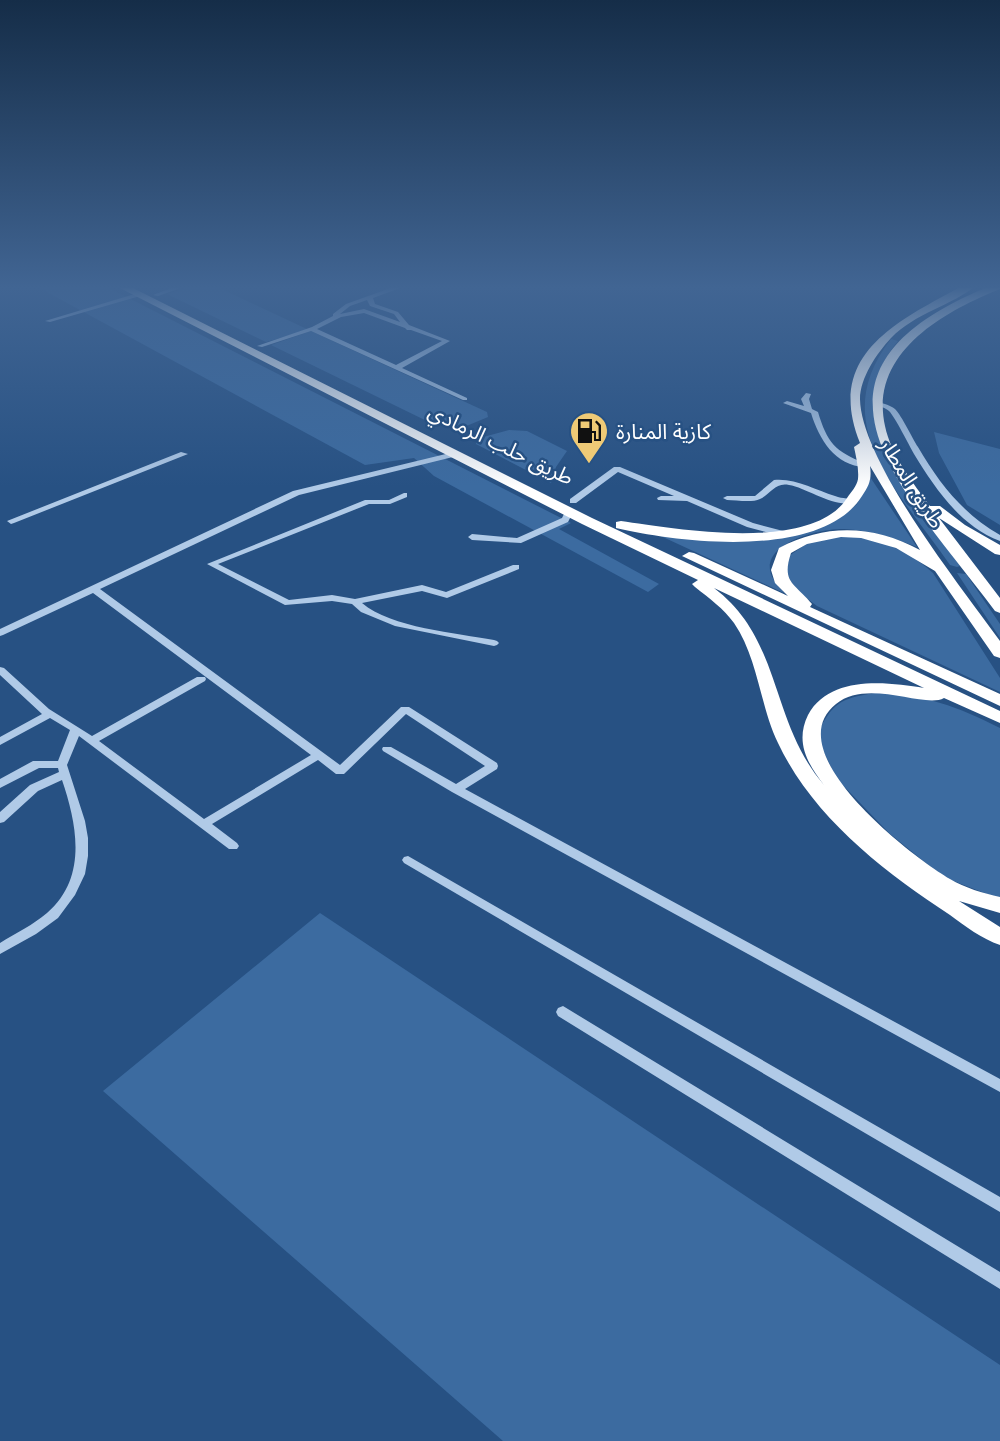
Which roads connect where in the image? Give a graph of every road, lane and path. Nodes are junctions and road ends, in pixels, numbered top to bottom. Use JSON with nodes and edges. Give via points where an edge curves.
{"nodes":[{"id":1,"x":257,"y":352,"type":"edge"},
{"id":2,"x":272,"y":352,"type":"edge"},
{"id":3,"x":362,"y":352,"type":"edge"},
{"id":4,"x":426,"y":352,"type":"edge"},
{"id":5,"x":877,"y":352,"type":"edge"},
{"id":6,"x":898,"y":352,"type":"edge"},
{"id":7,"x":396,"y":368,"type":"junction"},
{"id":8,"x":808,"y":394,"type":"dead end"},
{"id":9,"x":465,"y":399,"type":"dead end"},
{"id":10,"x":787,"y":403,"type":"dead end"},
{"id":11,"x":877,"y":403,"type":"junction"},
{"id":12,"x":809,"y":409,"type":"junction"},
{"id":13,"x":858,"y":430,"type":"junction"},
{"id":14,"x":184,"y":454,"type":"dead end"},
{"id":15,"x":456,"y":456,"type":"junction"},
{"id":16,"x":862,"y":465,"type":"junction"},
{"id":17,"x":404,"y":495,"type":"dead end"},
{"id":18,"x":918,"y":495,"type":"junction"},
{"id":19,"x":662,"y":498,"type":"dead end"},
{"id":20,"x":691,"y":498,"type":"junction"},
{"id":21,"x":727,"y":498,"type":"dead end"},
{"id":22,"x":853,"y":501,"type":"junction"},
{"id":23,"x":571,"y":506,"type":"junction"},
{"id":24,"x":11,"y":521,"type":"dead end"},
{"id":25,"x":587,"y":521,"type":"junction"},
{"id":26,"x":621,"y":525,"type":"junction"},
{"id":27,"x":973,"y":529,"type":"junction"},
{"id":28,"x":784,"y":534,"type":"junction"},
{"id":29,"x":472,"y":537,"type":"dead end"},
{"id":30,"x":1000,"y":538,"type":"edge"},
{"id":31,"x":1000,"y":551,"type":"edge"},
{"id":32,"x":516,"y":567,"type":"dead end"},
{"id":33,"x":973,"y":570,"type":"junction"},
{"id":34,"x":948,"y":576,"type":"junction"},
{"id":35,"x":94,"y":589,"type":"junction"},
{"id":36,"x":355,"y":602,"type":"junction"},
{"id":37,"x":1000,"y":607,"type":"edge"},
{"id":38,"x":823,"y":618,"type":"junction"},
{"id":39,"x":0,"y":633,"type":"edge"},
{"id":40,"x":494,"y":643,"type":"dead end"},
{"id":41,"x":1000,"y":653,"type":"edge"},
{"id":42,"x":0,"y":670,"type":"edge"},
{"id":43,"x":201,"y":679,"type":"dead end"},
{"id":44,"x":964,"y":701,"type":"junction"},
{"id":45,"x":1000,"y":701,"type":"edge"},
{"id":46,"x":50,"y":714,"type":"junction"},
{"id":47,"x":1000,"y":719,"type":"edge"},
{"id":48,"x":76,"y":729,"type":"junction"},
{"id":49,"x":91,"y":741,"type":"junction"},
{"id":50,"x":0,"y":742,"type":"edge"},
{"id":51,"x":387,"y":749,"type":"dead end"},
{"id":52,"x":319,"y":755,"type":"junction"},
{"id":53,"x":64,"y":769,"type":"junction"},
{"id":54,"x":0,"y":785,"type":"edge"},
{"id":55,"x":456,"y":789,"type":"junction"},
{"id":56,"x":0,"y":819,"type":"edge"},
{"id":57,"x":204,"y":824,"type":"junction"},
{"id":58,"x":233,"y":846,"type":"dead end"},
{"id":59,"x":408,"y":860,"type":"dead end"},
{"id":60,"x":1000,"y":905,"type":"edge"},
{"id":61,"x":1000,"y":937,"type":"edge"},
{"id":62,"x":0,"y":949,"type":"edge"},
{"id":63,"x":563,"y":1012,"type":"dead end"},
{"id":64,"x":1000,"y":1086,"type":"edge"},
{"id":65,"x":1000,"y":1205,"type":"edge"},
{"id":66,"x":1000,"y":1281,"type":"edge"}],
"edges":[{"from":1,"to":15,"type":"highway","name":"طريق حلب الرمادي"},
{"from":2,"to":23,"type":"highway","name":"طريق حلب الرمادي"},
{"from":3,"to":7,"type":"street"},
{"from":4,"to":7,"type":"street"},
{"from":5,"to":13,"type":"highway","name":"طريق المطار","via":[[863,372],[854,398]]},
{"from":6,"to":11,"type":"highway","name":"طريق المطار","via":[[883,371]]},
{"from":7,"to":9,"type":"street"},
{"from":8,"to":12,"type":"street"},
{"from":10,"to":12,"type":"street"},
{"from":11,"to":18,"type":"highway","name":"طريق المطار","via":[[879,427],[892,457]]},
{"from":11,"to":27,"type":"street","via":[[892,410],[951,505]]},
{"from":12,"to":16,"type":"street","via":[[822,438],[837,455]]},
{"from":13,"to":16,"type":"highway"},
{"from":13,"to":34,"type":"highway","name":"طريق المطار","via":[[877,472]]},
{"from":14,"to":24,"type":"street"},
{"from":15,"to":23,"type":"highway","name":"طريق حلب الرمادي"},
{"from":15,"to":35,"type":"street","via":[[296,493]]},
{"from":16,"to":22,"type":"highway","via":[[864,482]]},
{"from":17,"to":36,"type":"street","via":[[390,502],[368,502],[211,564],[288,603],[332,598]]},
{"from":18,"to":27,"type":"highway"},
{"from":18,"to":33,"type":"highway","name":"طريق المطار"},
{"from":19,"to":20,"type":"street"},
{"from":20,"to":23,"type":"street","via":[[617,469]]},
{"from":20,"to":28,"type":"street","via":[[750,525]]},
{"from":21,"to":22,"type":"street","via":[[757,498],[777,482],[789,482]]},
{"from":22,"to":28,"type":"highway","via":[[831,520]]},
{"from":23,"to":25,"type":"highway"},
{"from":23,"to":26,"type":"highway","name":"طريق حلب الرمادي"},
{"from":23,"to":29,"type":"street","via":[[565,520],[518,541]]},
{"from":25,"to":44,"type":"highway"},
{"from":25,"to":61,"type":"highway","via":[[669,562],[715,595],[744,626],[792,754],[812,785],[879,855],[940,901]]},
{"from":26,"to":28,"type":"highway","via":[[729,539]]},
{"from":26,"to":38,"type":"highway","name":"طريق حلب الرمادي"},
{"from":27,"to":30,"type":"street"},
{"from":27,"to":31,"type":"highway"},
{"from":32,"to":36,"type":"street","via":[[447,595],[422,588]]},
{"from":33,"to":34,"type":"highway"},
{"from":33,"to":37,"type":"highway","name":"طريق المطار"},
{"from":34,"to":38,"type":"highway","via":[[909,548],[874,537],[844,532],[806,539],[784,551],[778,570],[793,596]]},
{"from":34,"to":41,"type":"highway","name":"طريق المطار"},
{"from":35,"to":39,"type":"street"},
{"from":35,"to":52,"type":"street"},
{"from":36,"to":40,"type":"street","via":[[363,613],[396,624]]},
{"from":38,"to":45,"type":"highway"},
{"from":42,"to":46,"type":"street"},
{"from":43,"to":49,"type":"street"},
{"from":44,"to":47,"type":"highway"},
{"from":44,"to":60,"type":"highway","via":[[900,689],[854,691],[820,709],[810,743],[821,767],[892,846],[944,885]]},
{"from":46,"to":48,"type":"street"},
{"from":46,"to":50,"type":"street"},
{"from":48,"to":49,"type":"street"},
{"from":48,"to":53,"type":"street"},
{"from":49,"to":57,"type":"street"},
{"from":51,"to":55,"type":"street"},
{"from":52,"to":55,"type":"street","via":[[340,771],[405,709],[494,766]]},
{"from":52,"to":57,"type":"street"},
{"from":53,"to":54,"type":"street","via":[[37,764]]},
{"from":53,"to":56,"type":"street"},
{"from":53,"to":62,"type":"street","via":[[79,814],[83,864],[58,910]]},
{"from":55,"to":64,"type":"street"},
{"from":57,"to":58,"type":"street"},
{"from":59,"to":65,"type":"street"},
{"from":63,"to":66,"type":"street"}]}
